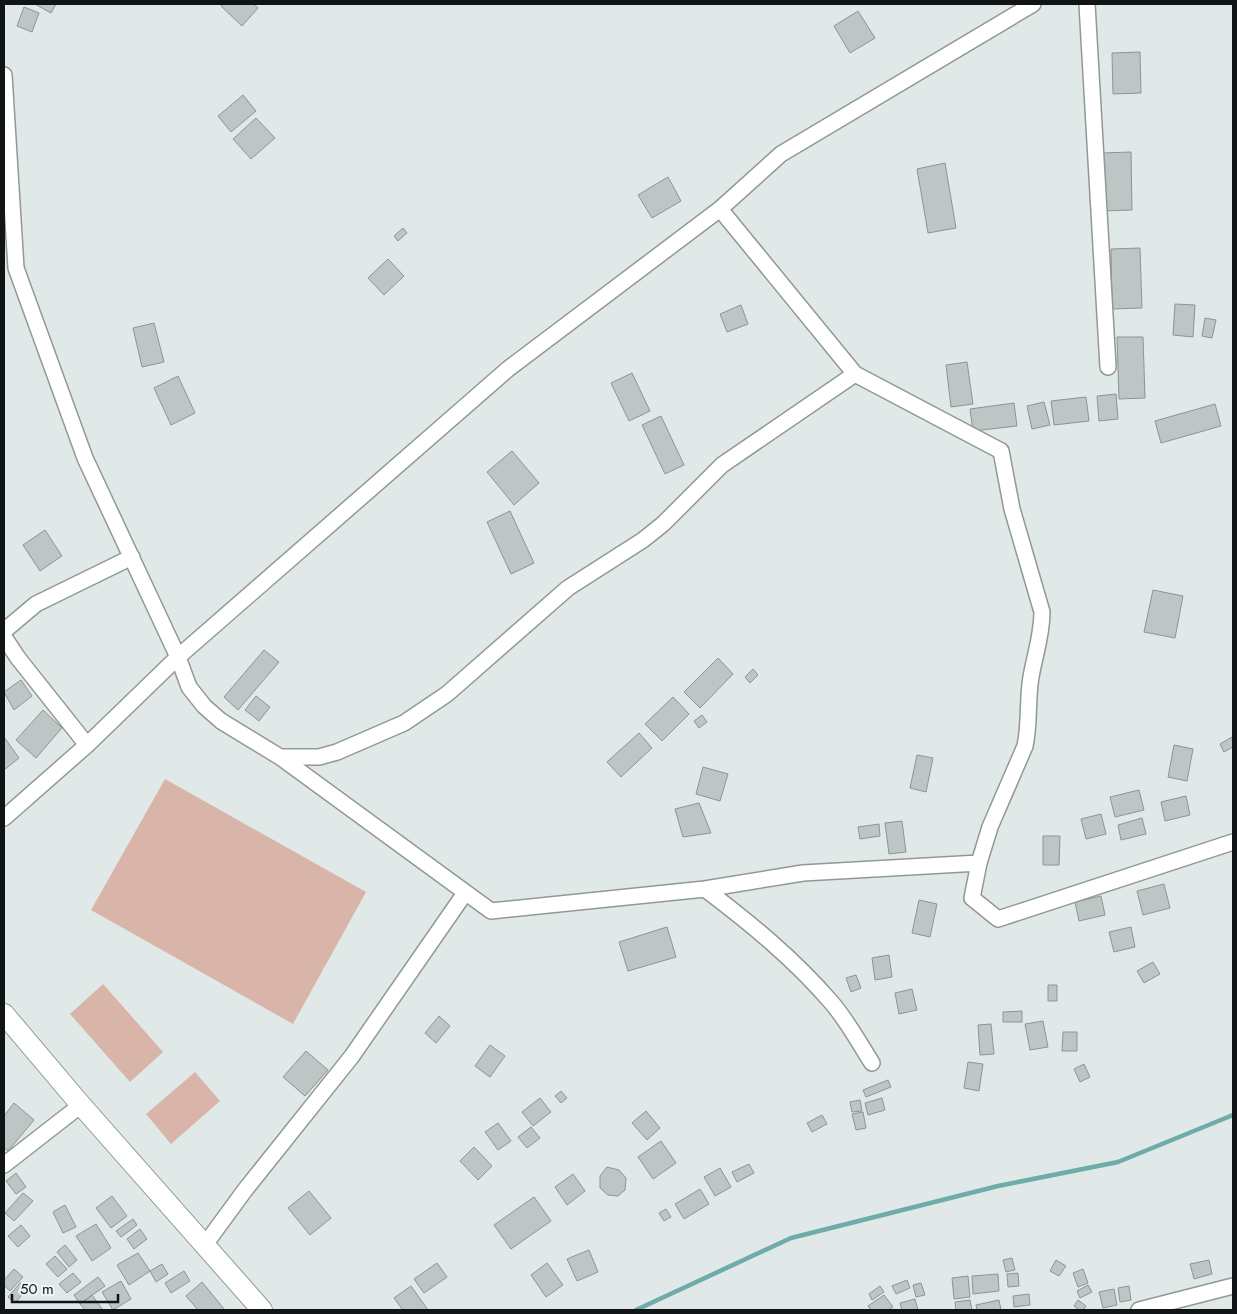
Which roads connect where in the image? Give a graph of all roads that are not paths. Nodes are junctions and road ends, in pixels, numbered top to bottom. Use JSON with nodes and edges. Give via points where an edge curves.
{"nodes":[{"id":1,"x":1033,"y":4,"type":"edge"},
{"id":2,"x":1087,"y":4,"type":"edge"},
{"id":3,"x":4,"y":75,"type":"edge"},
{"id":4,"x":720,"y":209,"type":"junction"},
{"id":5,"x":1108,"y":367,"type":"dead end"},
{"id":6,"x":855,"y":374,"type":"junction"},
{"id":7,"x":132,"y":557,"type":"junction"},
{"id":8,"x":4,"y":631,"type":"edge"},
{"id":9,"x":4,"y":637,"type":"edge"},
{"id":10,"x":178,"y":658,"type":"junction"},
{"id":11,"x":87,"y":745,"type":"junction"},
{"id":12,"x":280,"y":757,"type":"junction"},
{"id":13,"x":4,"y":818,"type":"edge"},
{"id":14,"x":1233,"y":842,"type":"edge"},
{"id":15,"x":979,"y":863,"type":"junction"},
{"id":16,"x":704,"y":890,"type":"junction"},
{"id":17,"x":465,"y":893,"type":"junction"},
{"id":18,"x":4,"y":1014,"type":"edge"},
{"id":19,"x":872,"y":1063,"type":"dead end"},
{"id":20,"x":80,"y":1105,"type":"junction"},
{"id":21,"x":4,"y":1165,"type":"edge"},
{"id":22,"x":204,"y":1246,"type":"junction"},
{"id":23,"x":1233,"y":1286,"type":"edge"},
{"id":24,"x":262,"y":1310,"type":"edge"},
{"id":25,"x":1139,"y":1310,"type":"edge"}],
"edges":[{"from":1,"to":4,"type":"street","via":[[781,154]]},
{"from":2,"to":5,"type":"street"},
{"from":3,"to":7,"type":"street","via":[[16,268],[85,458]]},
{"from":4,"to":6,"type":"street"},
{"from":4,"to":10,"type":"street","via":[[508,369]]},
{"from":6,"to":12,"type":"street","via":[[722,465],[656,529],[568,588],[447,694],[404,723],[319,757]]},
{"from":6,"to":15,"type":"street","via":[[1002,451],[1012,509],[1038,597],[1042,628],[1031,677],[1025,746],[990,827]]},
{"from":7,"to":8,"type":"street","via":[[36,604]]},
{"from":7,"to":10,"type":"street"},
{"from":9,"to":11,"type":"street"},
{"from":10,"to":11,"type":"street"},
{"from":10,"to":12,"type":"street","via":[[189,687],[204,706]]},
{"from":11,"to":13,"type":"street"},
{"from":12,"to":17,"type":"street"},
{"from":14,"to":15,"type":"street","via":[[998,919],[972,898]]},
{"from":15,"to":16,"type":"street","via":[[803,873]]},
{"from":16,"to":17,"type":"street","via":[[490,911]]},
{"from":16,"to":19,"type":"street","via":[[740,915],[784,953],[832,1003]]},
{"from":17,"to":22,"type":"street","via":[[352,1056]]},
{"from":18,"to":20,"type":"street"},
{"from":20,"to":21,"type":"street"},
{"from":20,"to":22,"type":"street"},
{"from":22,"to":24,"type":"street"},
{"from":23,"to":25,"type":"street"}]}
